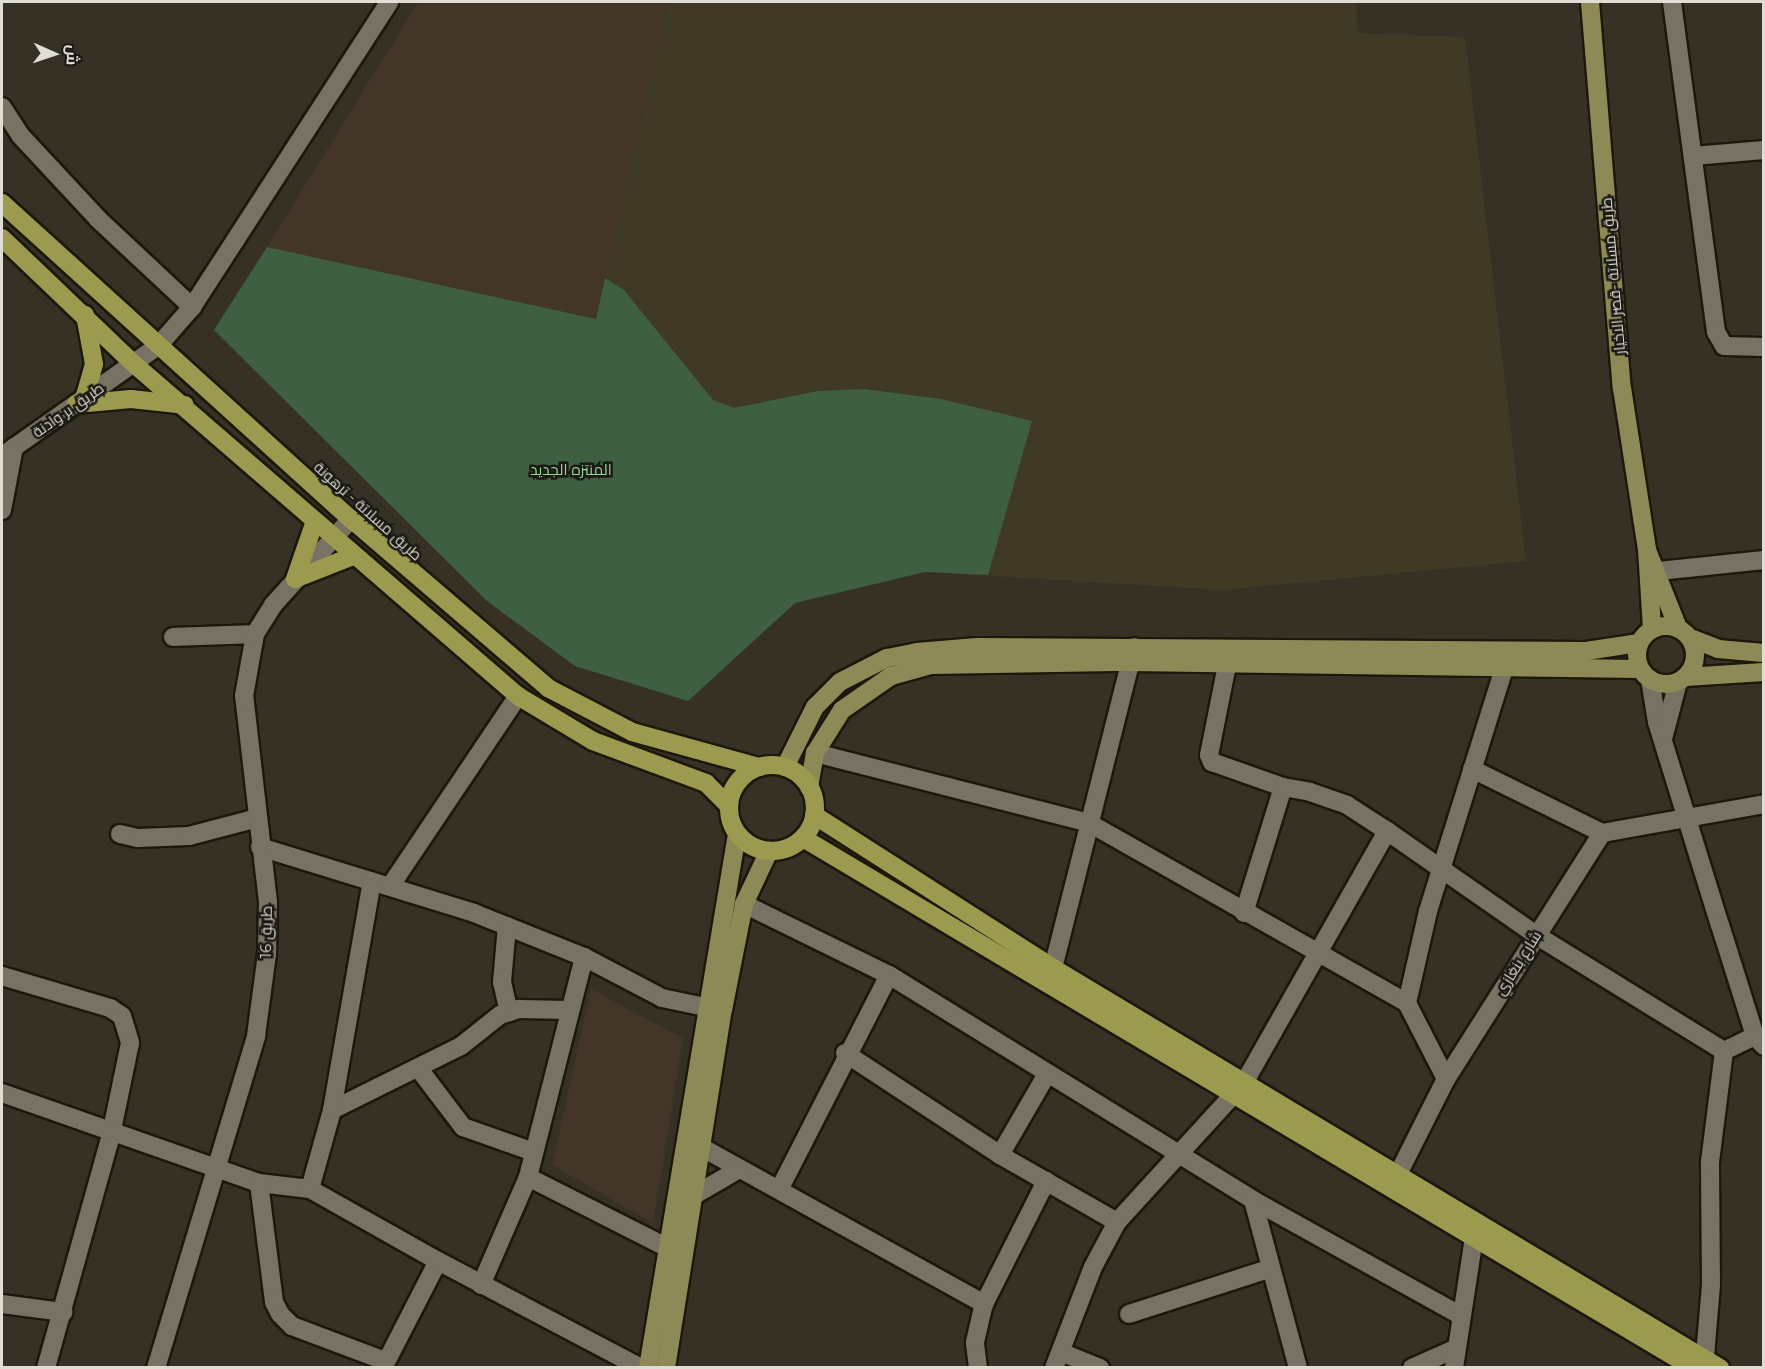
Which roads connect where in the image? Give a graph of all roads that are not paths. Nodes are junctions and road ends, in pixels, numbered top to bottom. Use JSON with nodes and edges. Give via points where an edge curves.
{"nodes":[{"id":1,"x":389,"y":2,"type":"edge"},
{"id":2,"x":1590,"y":2,"type":"edge"},
{"id":3,"x":1672,"y":2,"type":"edge"},
{"id":4,"x":2,"y":106,"type":"edge"},
{"id":5,"x":1764,"y":150,"type":"edge"},
{"id":6,"x":1693,"y":156,"type":"junction"},
{"id":7,"x":2,"y":202,"type":"edge"},
{"id":8,"x":2,"y":238,"type":"edge"},
{"id":9,"x":192,"y":307,"type":"junction"},
{"id":10,"x":83,"y":311,"type":"junction"},
{"id":11,"x":158,"y":346,"type":"junction"},
{"id":12,"x":1764,"y":347,"type":"edge"},
{"id":13,"x":134,"y":364,"type":"junction"},
{"id":14,"x":80,"y":401,"type":"junction"},
{"id":15,"x":185,"y":405,"type":"junction"},
{"id":16,"x":8,"y":452,"type":"edge"},
{"id":17,"x":2,"y":510,"type":"edge"},
{"id":18,"x":351,"y":519,"type":"junction"},
{"id":19,"x":315,"y":521,"type":"junction"},
{"id":20,"x":334,"y":538,"type":"junction"},
{"id":21,"x":1647,"y":549,"type":"junction"},
{"id":22,"x":353,"y":556,"type":"junction"},
{"id":23,"x":1764,"y":560,"type":"edge"},
{"id":24,"x":1658,"y":571,"type":"junction"},
{"id":25,"x":295,"y":579,"type":"junction"},
{"id":26,"x":1652,"y":629,"type":"junction"},
{"id":27,"x":1684,"y":633,"type":"junction"},
{"id":28,"x":255,"y":634,"type":"junction"},
{"id":29,"x":172,"y":637,"type":"dead end"},
{"id":30,"x":1639,"y":643,"type":"junction"},
{"id":31,"x":1764,"y":653,"type":"edge"},
{"id":32,"x":1035,"y":655,"type":"junction"},
{"id":33,"x":1133,"y":655,"type":"junction"},
{"id":34,"x":1446,"y":657,"type":"junction"},
{"id":35,"x":1227,"y":665,"type":"junction"},
{"id":36,"x":1504,"y":666,"type":"junction"},
{"id":37,"x":1764,"y":672,"type":"edge"},
{"id":38,"x":1645,"y":674,"type":"junction"},
{"id":39,"x":1682,"y":679,"type":"junction"},
{"id":40,"x":518,"y":696,"type":"junction"},
{"id":41,"x":1664,"y":735,"type":"junction"},
{"id":42,"x":815,"y":753,"type":"junction"},
{"id":43,"x":759,"y":767,"type":"junction"},
{"id":44,"x":785,"y":767,"type":"junction"},
{"id":45,"x":1472,"y":769,"type":"junction"},
{"id":46,"x":809,"y":787,"type":"junction"},
{"id":47,"x":1283,"y":787,"type":"junction"},
{"id":48,"x":1764,"y":804,"type":"edge"},
{"id":49,"x":728,"y":805,"type":"junction"},
{"id":50,"x":1687,"y":814,"type":"junction"},
{"id":51,"x":814,"y":815,"type":"junction"},
{"id":52,"x":254,"y":819,"type":"junction"},
{"id":53,"x":1089,"y":823,"type":"junction"},
{"id":54,"x":1387,"y":831,"type":"junction"},
{"id":55,"x":1602,"y":832,"type":"junction"},
{"id":56,"x":120,"y":834,"type":"dead end"},
{"id":57,"x":737,"y":834,"type":"junction"},
{"id":58,"x":803,"y":838,"type":"junction"},
{"id":59,"x":260,"y":847,"type":"junction"},
{"id":60,"x":769,"y":852,"type":"junction"},
{"id":61,"x":1441,"y":867,"type":"junction"},
{"id":62,"x":372,"y":881,"type":"junction"},
{"id":63,"x":391,"y":885,"type":"junction"},
{"id":64,"x":744,"y":904,"type":"junction"},
{"id":65,"x":1244,"y":913,"type":"junction"},
{"id":66,"x":507,"y":926,"type":"junction"},
{"id":67,"x":1536,"y":935,"type":"junction"},
{"id":68,"x":584,"y":957,"type":"junction"},
{"id":69,"x":1318,"y":957,"type":"junction"},
{"id":70,"x":1053,"y":968,"type":"junction"},
{"id":71,"x":889,"y":975,"type":"junction"},
{"id":72,"x":2,"y":976,"type":"edge"},
{"id":73,"x":1407,"y":1003,"type":"junction"},
{"id":74,"x":705,"y":1007,"type":"junction"},
{"id":75,"x":569,"y":1010,"type":"junction"},
{"id":76,"x":509,"y":1012,"type":"junction"},
{"id":77,"x":1759,"y":1041,"type":"edge"},
{"id":78,"x":1724,"y":1051,"type":"junction"},
{"id":79,"x":844,"y":1053,"type":"junction"},
{"id":80,"x":419,"y":1069,"type":"junction"},
{"id":81,"x":1047,"y":1074,"type":"junction"},
{"id":82,"x":1446,"y":1079,"type":"junction"},
{"id":83,"x":1240,"y":1088,"type":"junction"},
{"id":84,"x":3,"y":1099,"type":"edge"},
{"id":85,"x":332,"y":1110,"type":"junction"},
{"id":86,"x":111,"y":1135,"type":"junction"},
{"id":87,"x":701,"y":1147,"type":"junction"},
{"id":88,"x":534,"y":1152,"type":"junction"},
{"id":89,"x":1184,"y":1153,"type":"junction"},
{"id":90,"x":1000,"y":1155,"type":"junction"},
{"id":91,"x":219,"y":1167,"type":"junction"},
{"id":92,"x":739,"y":1169,"type":"junction"},
{"id":93,"x":1398,"y":1174,"type":"junction"},
{"id":94,"x":528,"y":1177,"type":"junction"},
{"id":95,"x":1046,"y":1181,"type":"junction"},
{"id":96,"x":258,"y":1183,"type":"junction"},
{"id":97,"x":780,"y":1188,"type":"junction"},
{"id":98,"x":310,"y":1189,"type":"junction"},
{"id":99,"x":693,"y":1196,"type":"junction"},
{"id":100,"x":1253,"y":1200,"type":"junction"},
{"id":101,"x":1117,"y":1222,"type":"junction"},
{"id":102,"x":1474,"y":1238,"type":"junction"},
{"id":103,"x":666,"y":1247,"type":"junction"},
{"id":104,"x":438,"y":1261,"type":"junction"},
{"id":105,"x":1268,"y":1269,"type":"junction"},
{"id":106,"x":481,"y":1285,"type":"junction"},
{"id":107,"x":2,"y":1304,"type":"edge"},
{"id":108,"x":984,"y":1304,"type":"junction"},
{"id":109,"x":63,"y":1312,"type":"junction"},
{"id":110,"x":1129,"y":1314,"type":"dead end"},
{"id":111,"x":1461,"y":1316,"type":"junction"},
{"id":112,"x":1457,"y":1348,"type":"junction"},
{"id":113,"x":1058,"y":1360,"type":"edge"},
{"id":114,"x":384,"y":1364,"type":"edge"},
{"id":115,"x":1706,"y":1366,"type":"edge"},
{"id":116,"x":46,"y":1368,"type":"edge"},
{"id":117,"x":156,"y":1368,"type":"edge"},
{"id":118,"x":641,"y":1368,"type":"edge"},
{"id":119,"x":648,"y":1368,"type":"edge"},
{"id":120,"x":666,"y":1368,"type":"edge"},
{"id":121,"x":978,"y":1368,"type":"edge"},
{"id":122,"x":1100,"y":1368,"type":"edge"},
{"id":123,"x":1298,"y":1368,"type":"edge"},
{"id":124,"x":1412,"y":1368,"type":"edge"},
{"id":125,"x":1454,"y":1368,"type":"edge"}],
"edges":[{"from":1,"to":9,"type":"street","name":"طريق بر وادنة"},
{"from":2,"to":21,"type":"main road","name":"طريق مسلاتة -قصر الاخيار","via":[[1622,388]]},
{"from":3,"to":6,"type":"street"},
{"from":4,"to":9,"type":"street","via":[[20,135],[98,219]]},
{"from":5,"to":6,"type":"street"},
{"from":6,"to":12,"type":"street","via":[[1716,332],[1724,346]]},
{"from":7,"to":11,"type":"highway","name":"طريق مسلاتة - ترهونة"},
{"from":8,"to":10,"type":"highway"},
{"from":9,"to":11,"type":"street","name":"طريق بر وادنة"},
{"from":10,"to":13,"type":"highway"},
{"from":10,"to":14,"type":"highway","via":[[94,364]]},
{"from":11,"to":13,"type":"street","name":"طريق بر وادنة"},
{"from":11,"to":18,"type":"highway","name":"طريق مسلاتة - ترهونة"},
{"from":13,"to":14,"type":"street","name":"طريق بر وادنة"},
{"from":13,"to":15,"type":"highway"},
{"from":14,"to":15,"type":"highway","via":[[131,399]]},
{"from":14,"to":16,"type":"street","name":"طريق بر وادنة"},
{"from":15,"to":19,"type":"highway"},
{"from":16,"to":17,"type":"street"},
{"from":18,"to":20,"type":"street","name":"طريق 16"},
{"from":18,"to":43,"type":"highway","name":"طريق مسلاتة - ترهونة","via":[[548,688],[632,732]]},
{"from":19,"to":20,"type":"highway"},
{"from":19,"to":25,"type":"highway"},
{"from":20,"to":22,"type":"highway"},
{"from":20,"to":25,"type":"street","name":"طريق 16"},
{"from":21,"to":24,"type":"main road"},
{"from":21,"to":26,"type":"main road"},
{"from":22,"to":25,"type":"highway"},
{"from":22,"to":40,"type":"highway"},
{"from":23,"to":24,"type":"street"},
{"from":24,"to":27,"type":"main road"},
{"from":25,"to":28,"type":"street","name":"طريق 16"},
{"from":26,"to":27,"type":"main road"},
{"from":26,"to":30,"type":"main road"},
{"from":27,"to":31,"type":"main road","via":[[1718,649]]},
{"from":27,"to":39,"type":"main road","via":[[1694,662]]},
{"from":28,"to":29,"type":"street"},
{"from":28,"to":52,"type":"street","name":"طريق 16","via":[[244,696]]},
{"from":30,"to":34,"type":"main road","via":[[1586,651]]},
{"from":30,"to":38,"type":"main road"},
{"from":32,"to":33,"type":"main road"},
{"from":32,"to":42,"type":"main road","via":[[931,665],[891,676],[842,710]]},
{"from":32,"to":44,"type":"main road","via":[[917,652],[867,668],[840,682],[815,707]]},
{"from":33,"to":34,"type":"main road"},
{"from":33,"to":35,"type":"main road"},
{"from":33,"to":53,"type":"street"},
{"from":34,"to":35,"type":"main road"},
{"from":34,"to":36,"type":"main road"},
{"from":35,"to":47,"type":"street","via":[[1209,755],[1212,762]]},
{"from":36,"to":38,"type":"main road"},
{"from":36,"to":45,"type":"street"},
{"from":37,"to":39,"type":"main road"},
{"from":38,"to":39,"type":"main road"},
{"from":38,"to":41,"type":"street"},
{"from":39,"to":41,"type":"street"},
{"from":40,"to":49,"type":"highway","via":[[593,741],[706,783]]},
{"from":40,"to":63,"type":"street"},
{"from":41,"to":50,"type":"street"},
{"from":42,"to":46,"type":"main road"},
{"from":42,"to":53,"type":"street"},
{"from":43,"to":44,"type":"highway"},
{"from":43,"to":49,"type":"highway","via":[[744,775]]},
{"from":44,"to":46,"type":"highway"},
{"from":45,"to":55,"type":"street"},
{"from":45,"to":61,"type":"street"},
{"from":46,"to":51,"type":"highway"},
{"from":47,"to":54,"type":"street","via":[[1347,805]]},
{"from":47,"to":65,"type":"street"},
{"from":48,"to":50,"type":"street"},
{"from":49,"to":57,"type":"highway"},
{"from":50,"to":55,"type":"street"},
{"from":50,"to":77,"type":"street"},
{"from":51,"to":58,"type":"highway"},
{"from":51,"to":70,"type":"highway"},
{"from":52,"to":56,"type":"street","via":[[189,836],[138,838]]},
{"from":52,"to":59,"type":"street","name":"طريق 16"},
{"from":53,"to":65,"type":"street"},
{"from":53,"to":70,"type":"street"},
{"from":54,"to":61,"type":"street"},
{"from":54,"to":69,"type":"street"},
{"from":55,"to":67,"type":"street","name":"شارع بنغازي"},
{"from":57,"to":60,"type":"highway"},
{"from":57,"to":74,"type":"main road"},
{"from":58,"to":60,"type":"highway"},
{"from":58,"to":83,"type":"highway"},
{"from":59,"to":62,"type":"street"},
{"from":59,"to":91,"type":"street","name":"طريق 16","via":[[268,902],[266,966],[256,1036]]},
{"from":60,"to":64,"type":"main road"},
{"from":61,"to":67,"type":"street"},
{"from":61,"to":73,"type":"street"},
{"from":62,"to":63,"type":"street"},
{"from":62,"to":85,"type":"street"},
{"from":63,"to":66,"type":"street"},
{"from":64,"to":71,"type":"street"},
{"from":64,"to":87,"type":"main road"},
{"from":65,"to":69,"type":"street"},
{"from":66,"to":68,"type":"street"},
{"from":66,"to":76,"type":"street","via":[[502,982]]},
{"from":67,"to":78,"type":"street"},
{"from":67,"to":82,"type":"street","name":"شارع بنغازي"},
{"from":68,"to":74,"type":"street","via":[[637,987]]},
{"from":68,"to":75,"type":"street"},
{"from":69,"to":73,"type":"street"},
{"from":69,"to":83,"type":"street"},
{"from":70,"to":83,"type":"highway"},
{"from":71,"to":79,"type":"street"},
{"from":71,"to":81,"type":"street"},
{"from":72,"to":86,"type":"street","via":[[110,1008],[122,1016],[130,1043]]},
{"from":73,"to":82,"type":"street"},
{"from":74,"to":103,"type":"main road"},
{"from":75,"to":76,"type":"street"},
{"from":75,"to":88,"type":"street"},
{"from":76,"to":80,"type":"street"},
{"from":77,"to":78,"type":"street"},
{"from":78,"to":115,"type":"street","via":[[1710,1162]]},
{"from":79,"to":90,"type":"street"},
{"from":79,"to":97,"type":"street"},
{"from":80,"to":85,"type":"street"},
{"from":80,"to":88,"type":"street","via":[[463,1127]]},
{"from":81,"to":89,"type":"street"},
{"from":81,"to":90,"type":"street"},
{"from":82,"to":93,"type":"street","name":"شارع بنغازي"},
{"from":83,"to":89,"type":"street"},
{"from":83,"to":93,"type":"highway"},
{"from":83,"to":102,"type":"highway"},
{"from":84,"to":86,"type":"street"},
{"from":85,"to":98,"type":"street"},
{"from":86,"to":91,"type":"street"},
{"from":86,"to":109,"type":"street"},
{"from":87,"to":92,"type":"street"},
{"from":87,"to":99,"type":"main road"},
{"from":88,"to":94,"type":"street"},
{"from":89,"to":100,"type":"street"},
{"from":89,"to":101,"type":"street"},
{"from":90,"to":95,"type":"street"},
{"from":91,"to":96,"type":"street"},
{"from":91,"to":117,"type":"street","name":"طريق 16"},
{"from":92,"to":97,"type":"street"},
{"from":92,"to":99,"type":"street"},
{"from":93,"to":115,"type":"highway"},
{"from":94,"to":103,"type":"street"},
{"from":94,"to":106,"type":"street"},
{"from":95,"to":101,"type":"street"},
{"from":95,"to":108,"type":"street"},
{"from":96,"to":98,"type":"street"},
{"from":96,"to":114,"type":"street","via":[[274,1302],[280,1314],[292,1326]]},
{"from":97,"to":108,"type":"street"},
{"from":98,"to":104,"type":"street"},
{"from":99,"to":120,"type":"main road"},
{"from":100,"to":105,"type":"street"},
{"from":100,"to":111,"type":"street"},
{"from":101,"to":113,"type":"street","via":[[1093,1267]]},
{"from":102,"to":111,"type":"street"},
{"from":102,"to":115,"type":"highway"},
{"from":103,"to":119,"type":"main road"},
{"from":104,"to":106,"type":"street"},
{"from":104,"to":114,"type":"street"},
{"from":105,"to":110,"type":"street"},
{"from":105,"to":123,"type":"street"},
{"from":106,"to":118,"type":"street"},
{"from":107,"to":109,"type":"street"},
{"from":108,"to":121,"type":"street","via":[[975,1341]]},
{"from":109,"to":116,"type":"street"},
{"from":111,"to":112,"type":"street"},
{"from":112,"to":124,"type":"street"},
{"from":112,"to":125,"type":"street"},
{"from":113,"to":122,"type":"street"}]}
